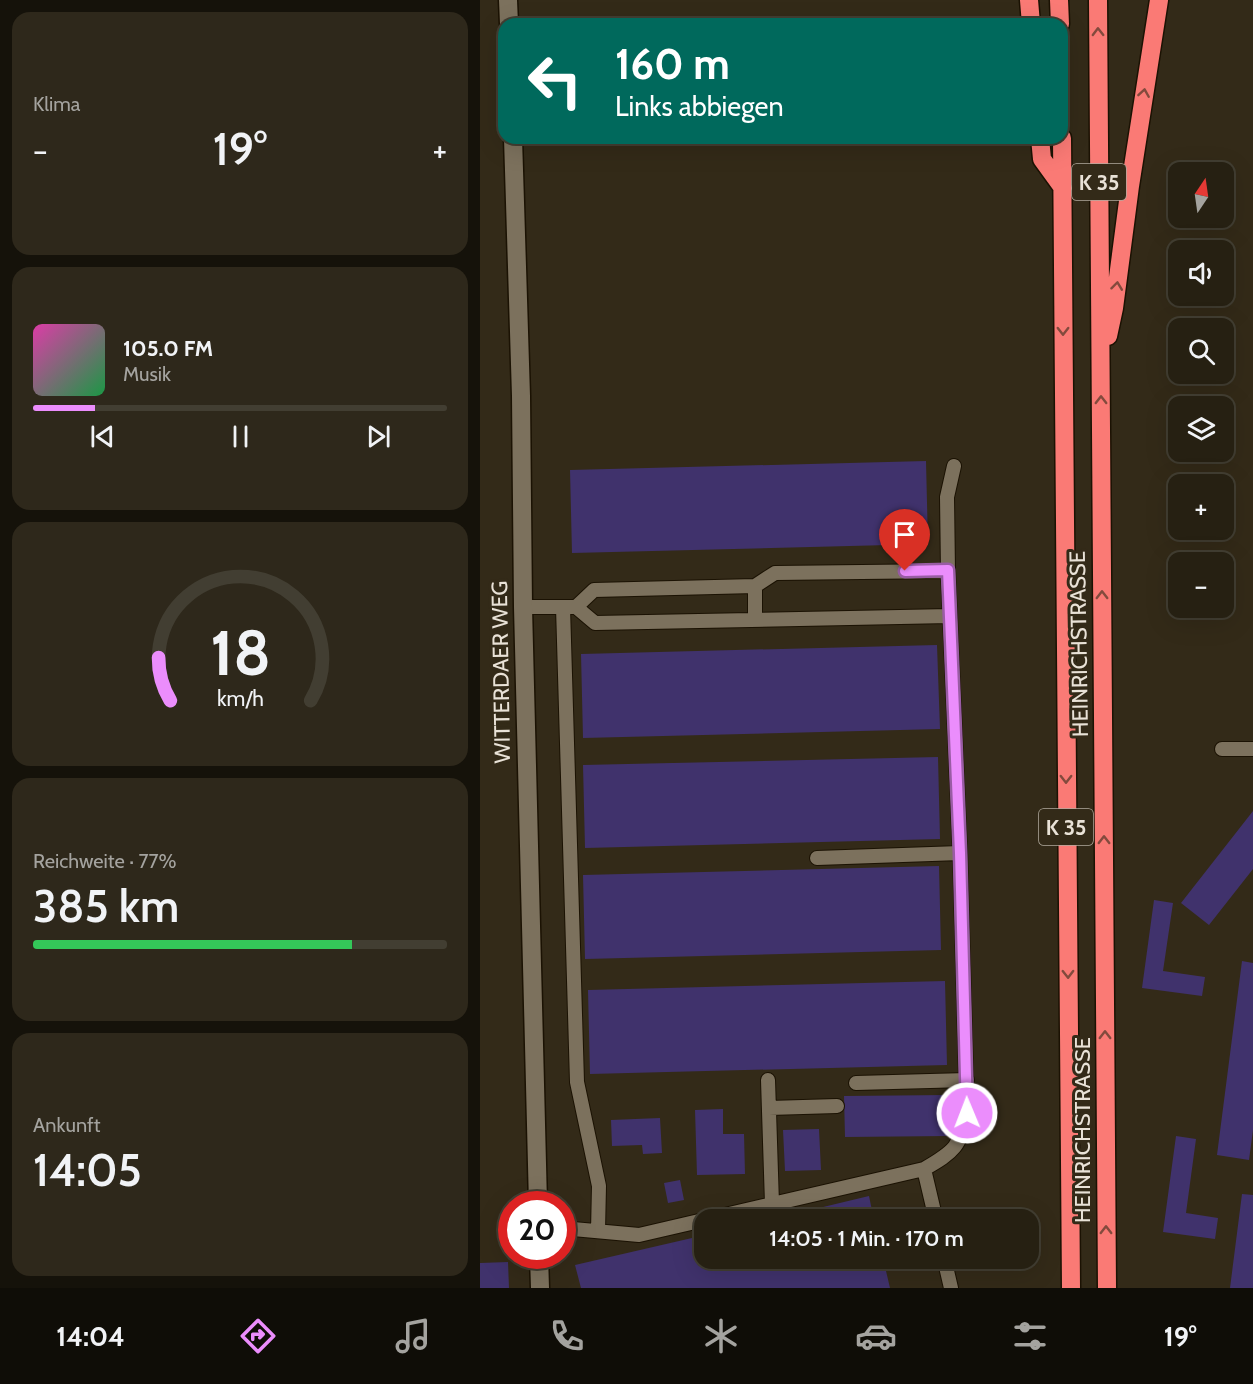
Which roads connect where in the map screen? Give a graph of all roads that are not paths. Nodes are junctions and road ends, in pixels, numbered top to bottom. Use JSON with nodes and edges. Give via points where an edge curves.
{"nodes":[{"id":1,"x":508,"y":0,"type":"edge"},
{"id":2,"x":1029,"y":0,"type":"edge"},
{"id":3,"x":1059,"y":0,"type":"edge"},
{"id":4,"x":1098,"y":0,"type":"edge"},
{"id":5,"x":1159,"y":0,"type":"edge"},
{"id":6,"x":509,"y":18,"type":"edge"},
{"id":7,"x":1030,"y":18,"type":"edge"},
{"id":8,"x":1060,"y":18,"type":"edge"},
{"id":9,"x":513,"y":144,"type":"edge"},
{"id":10,"x":1041,"y":144,"type":"edge"},
{"id":11,"x":1062,"y":144,"type":"edge"},
{"id":12,"x":1063,"y":188,"type":"junction"},
{"id":13,"x":1101,"y":364,"type":"junction"},
{"id":14,"x":954,"y":466,"type":"dead end"},
{"id":15,"x":948,"y":570,"type":"junction"},
{"id":16,"x":755,"y":586,"type":"junction"},
{"id":17,"x":569,"y":607,"type":"junction"},
{"id":18,"x":523,"y":608,"type":"junction"},
{"id":19,"x":950,"y":616,"type":"junction"},
{"id":20,"x":755,"y":620,"type":"junction"},
{"id":21,"x":1222,"y":749,"type":"dead end"},
{"id":22,"x":1253,"y":749,"type":"edge"},
{"id":23,"x":960,"y":853,"type":"junction"},
{"id":24,"x":817,"y":858,"type":"dead end"},
{"id":25,"x":768,"y":1080,"type":"dead end"},
{"id":26,"x":967,"y":1080,"type":"junction"},
{"id":27,"x":856,"y":1083,"type":"dead end"},
{"id":28,"x":837,"y":1106,"type":"dead end"},
{"id":29,"x":769,"y":1108,"type":"junction"},
{"id":30,"x":924,"y":1169,"type":"junction"},
{"id":31,"x":537,"y":1191,"type":"edge"},
{"id":32,"x":772,"y":1204,"type":"junction"},
{"id":33,"x":933,"y":1209,"type":"edge"},
{"id":34,"x":576,"y":1229,"type":"edge"},
{"id":35,"x":598,"y":1231,"type":"junction"},
{"id":36,"x":539,"y":1269,"type":"edge"},
{"id":37,"x":947,"y":1269,"type":"edge"},
{"id":38,"x":540,"y":1288,"type":"edge"},
{"id":39,"x":951,"y":1288,"type":"edge"},
{"id":40,"x":1071,"y":1288,"type":"edge"},
{"id":41,"x":1107,"y":1288,"type":"edge"}],
"edges":[{"from":1,"to":6,"type":"street"},
{"from":2,"to":7,"type":"highway"},
{"from":3,"to":8,"type":"highway"},
{"from":13,"to":4,"type":"highway","name":"HEINRICHSTRASSE","number":"K 35","one_way":true},
{"from":13,"to":5,"type":"highway","one_way":true,"via":[[1114,308]]},
{"from":9,"to":18,"type":"street","name":"WITTERDAER WEG"},
{"from":10,"to":12,"type":"highway","via":[[1042,159]]},
{"from":11,"to":12,"type":"highway","name":"HEINRICHSTRASSE","number":"K 35"},
{"from":12,"to":40,"type":"highway","name":"HEINRICHSTRASSE","number":"K 35","one_way":true},
{"from":41,"to":13,"type":"highway","name":"HEINRICHSTRASSE","number":"K 35","one_way":true},
{"from":14,"to":15,"type":"lane","via":[[947,496]]},
{"from":15,"to":16,"type":"lane","via":[[775,573]]},
{"from":15,"to":19,"type":"lane"},
{"from":16,"to":17,"type":"lane","via":[[594,590]]},
{"from":16,"to":20,"type":"lane"},
{"from":17,"to":18,"type":"lane"},
{"from":17,"to":20,"type":"lane","via":[[596,623]]},
{"from":17,"to":35,"type":"lane","via":[[577,1082],[599,1186]]},
{"from":18,"to":31,"type":"street","name":"WITTERDAER WEG"},
{"from":19,"to":20,"type":"lane"},
{"from":19,"to":23,"type":"lane"},
{"from":21,"to":22,"type":"lane"},
{"from":23,"to":24,"type":"lane"},
{"from":23,"to":26,"type":"lane"},
{"from":25,"to":29,"type":"lane"},
{"from":26,"to":27,"type":"lane"},
{"from":26,"to":30,"type":"lane","via":[[963,1135],[948,1155]]},
{"from":28,"to":29,"type":"lane"},
{"from":29,"to":32,"type":"lane"},
{"from":30,"to":32,"type":"lane"},
{"from":30,"to":33,"type":"lane"},
{"from":32,"to":35,"type":"lane","via":[[639,1235]]},
{"from":34,"to":35,"type":"lane"},
{"from":36,"to":38,"type":"street"},
{"from":37,"to":39,"type":"lane"}]}
